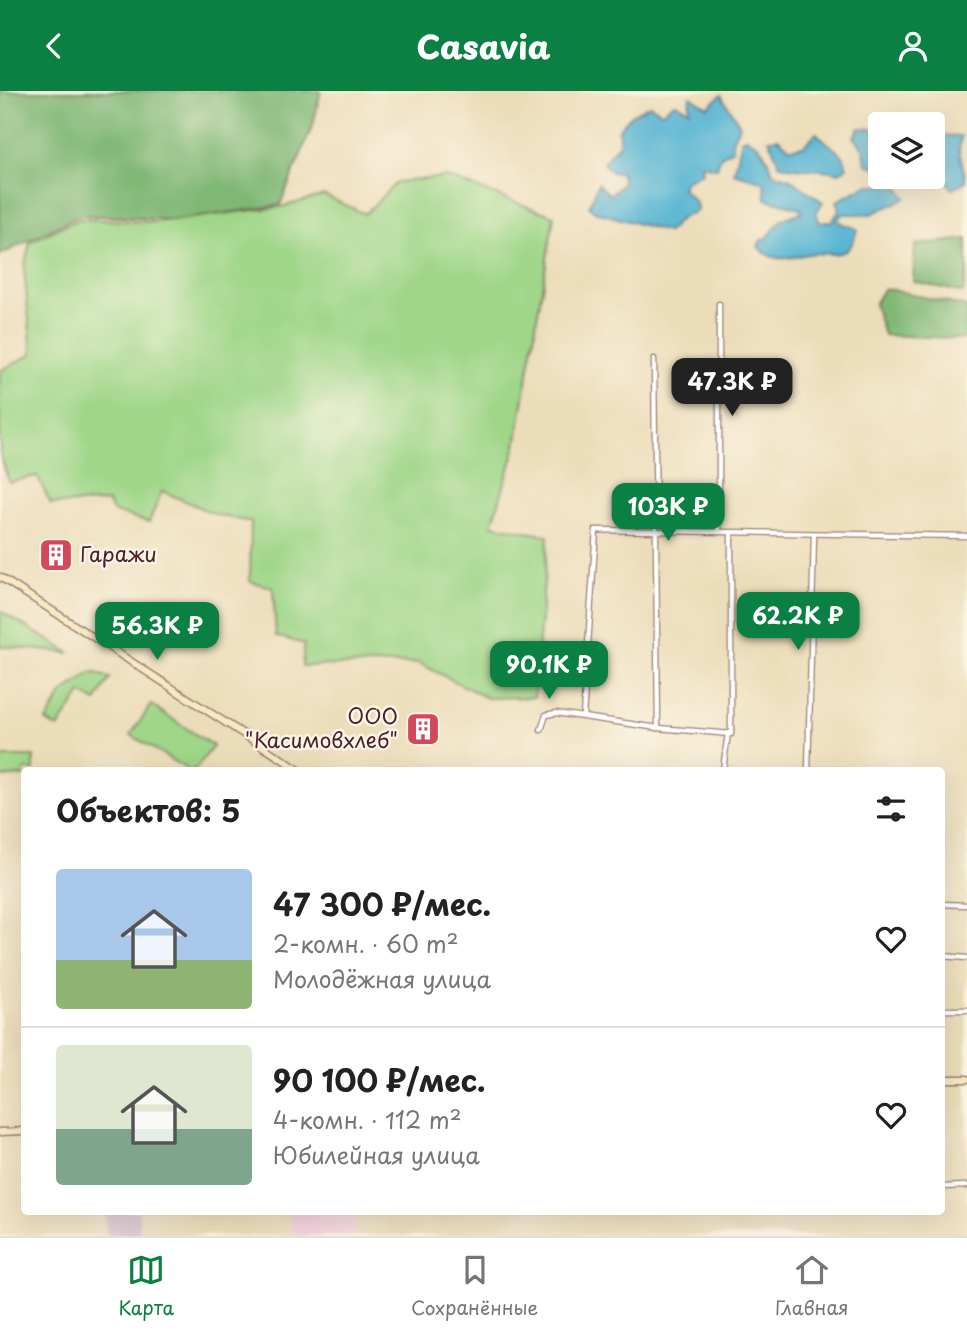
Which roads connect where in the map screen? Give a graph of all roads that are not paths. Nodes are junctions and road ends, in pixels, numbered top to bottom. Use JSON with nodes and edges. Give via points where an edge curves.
{"nodes":[{"id":1,"x":719,"y":304,"type":"dead end"},
{"id":2,"x":654,"y":359,"type":"dead end"},
{"id":3,"x":656,"y":530,"type":"junction"},
{"id":4,"x":719,"y":532,"type":"junction"},
{"id":5,"x":731,"y":534,"type":"junction"},
{"id":6,"x":814,"y":535,"type":"junction"},
{"id":7,"x":967,"y":536,"type":"edge"},
{"id":8,"x":0,"y":577,"type":"edge"},
{"id":9,"x":583,"y":716,"type":"junction"},
{"id":10,"x":658,"y":728,"type":"junction"},
{"id":11,"x":541,"y":730,"type":"dead end"},
{"id":12,"x":729,"y":734,"type":"junction"},
{"id":13,"x":294,"y":767,"type":"edge"},
{"id":14,"x":724,"y":767,"type":"edge"},
{"id":15,"x":808,"y":767,"type":"edge"},
{"id":16,"x":945,"y":904,"type":"edge"},
{"id":17,"x":967,"y":905,"type":"edge"},
{"id":18,"x":945,"y":956,"type":"edge"},
{"id":19,"x":967,"y":958,"type":"edge"},
{"id":20,"x":945,"y":1010,"type":"edge"},
{"id":21,"x":967,"y":1010,"type":"edge"},
{"id":22,"x":945,"y":1079,"type":"edge"},
{"id":23,"x":967,"y":1079,"type":"edge"},
{"id":24,"x":21,"y":1131,"type":"edge"},
{"id":25,"x":0,"y":1132,"type":"edge"},
{"id":26,"x":967,"y":1186,"type":"edge"},
{"id":27,"x":945,"y":1187,"type":"edge"}],
"edges":[{"from":1,"to":4,"type":"street"},
{"from":2,"to":3,"type":"street"},
{"from":3,"to":4,"type":"street"},
{"from":3,"to":9,"type":"street","via":[[596,530]]},
{"from":3,"to":10,"type":"street"},
{"from":4,"to":5,"type":"street"},
{"from":5,"to":6,"type":"street"},
{"from":5,"to":12,"type":"street"},
{"from":6,"to":7,"type":"street"},
{"from":6,"to":15,"type":"street"},
{"from":8,"to":13,"type":"main road"},
{"from":9,"to":10,"type":"street"},
{"from":9,"to":11,"type":"street","via":[[546,715]]},
{"from":10,"to":12,"type":"street"},
{"from":12,"to":14,"type":"street"},
{"from":16,"to":17,"type":"street"},
{"from":18,"to":19,"type":"street"},
{"from":20,"to":21,"type":"street"},
{"from":22,"to":23,"type":"main road"},
{"from":24,"to":25,"type":"main road"},
{"from":26,"to":27,"type":"street"}]}
